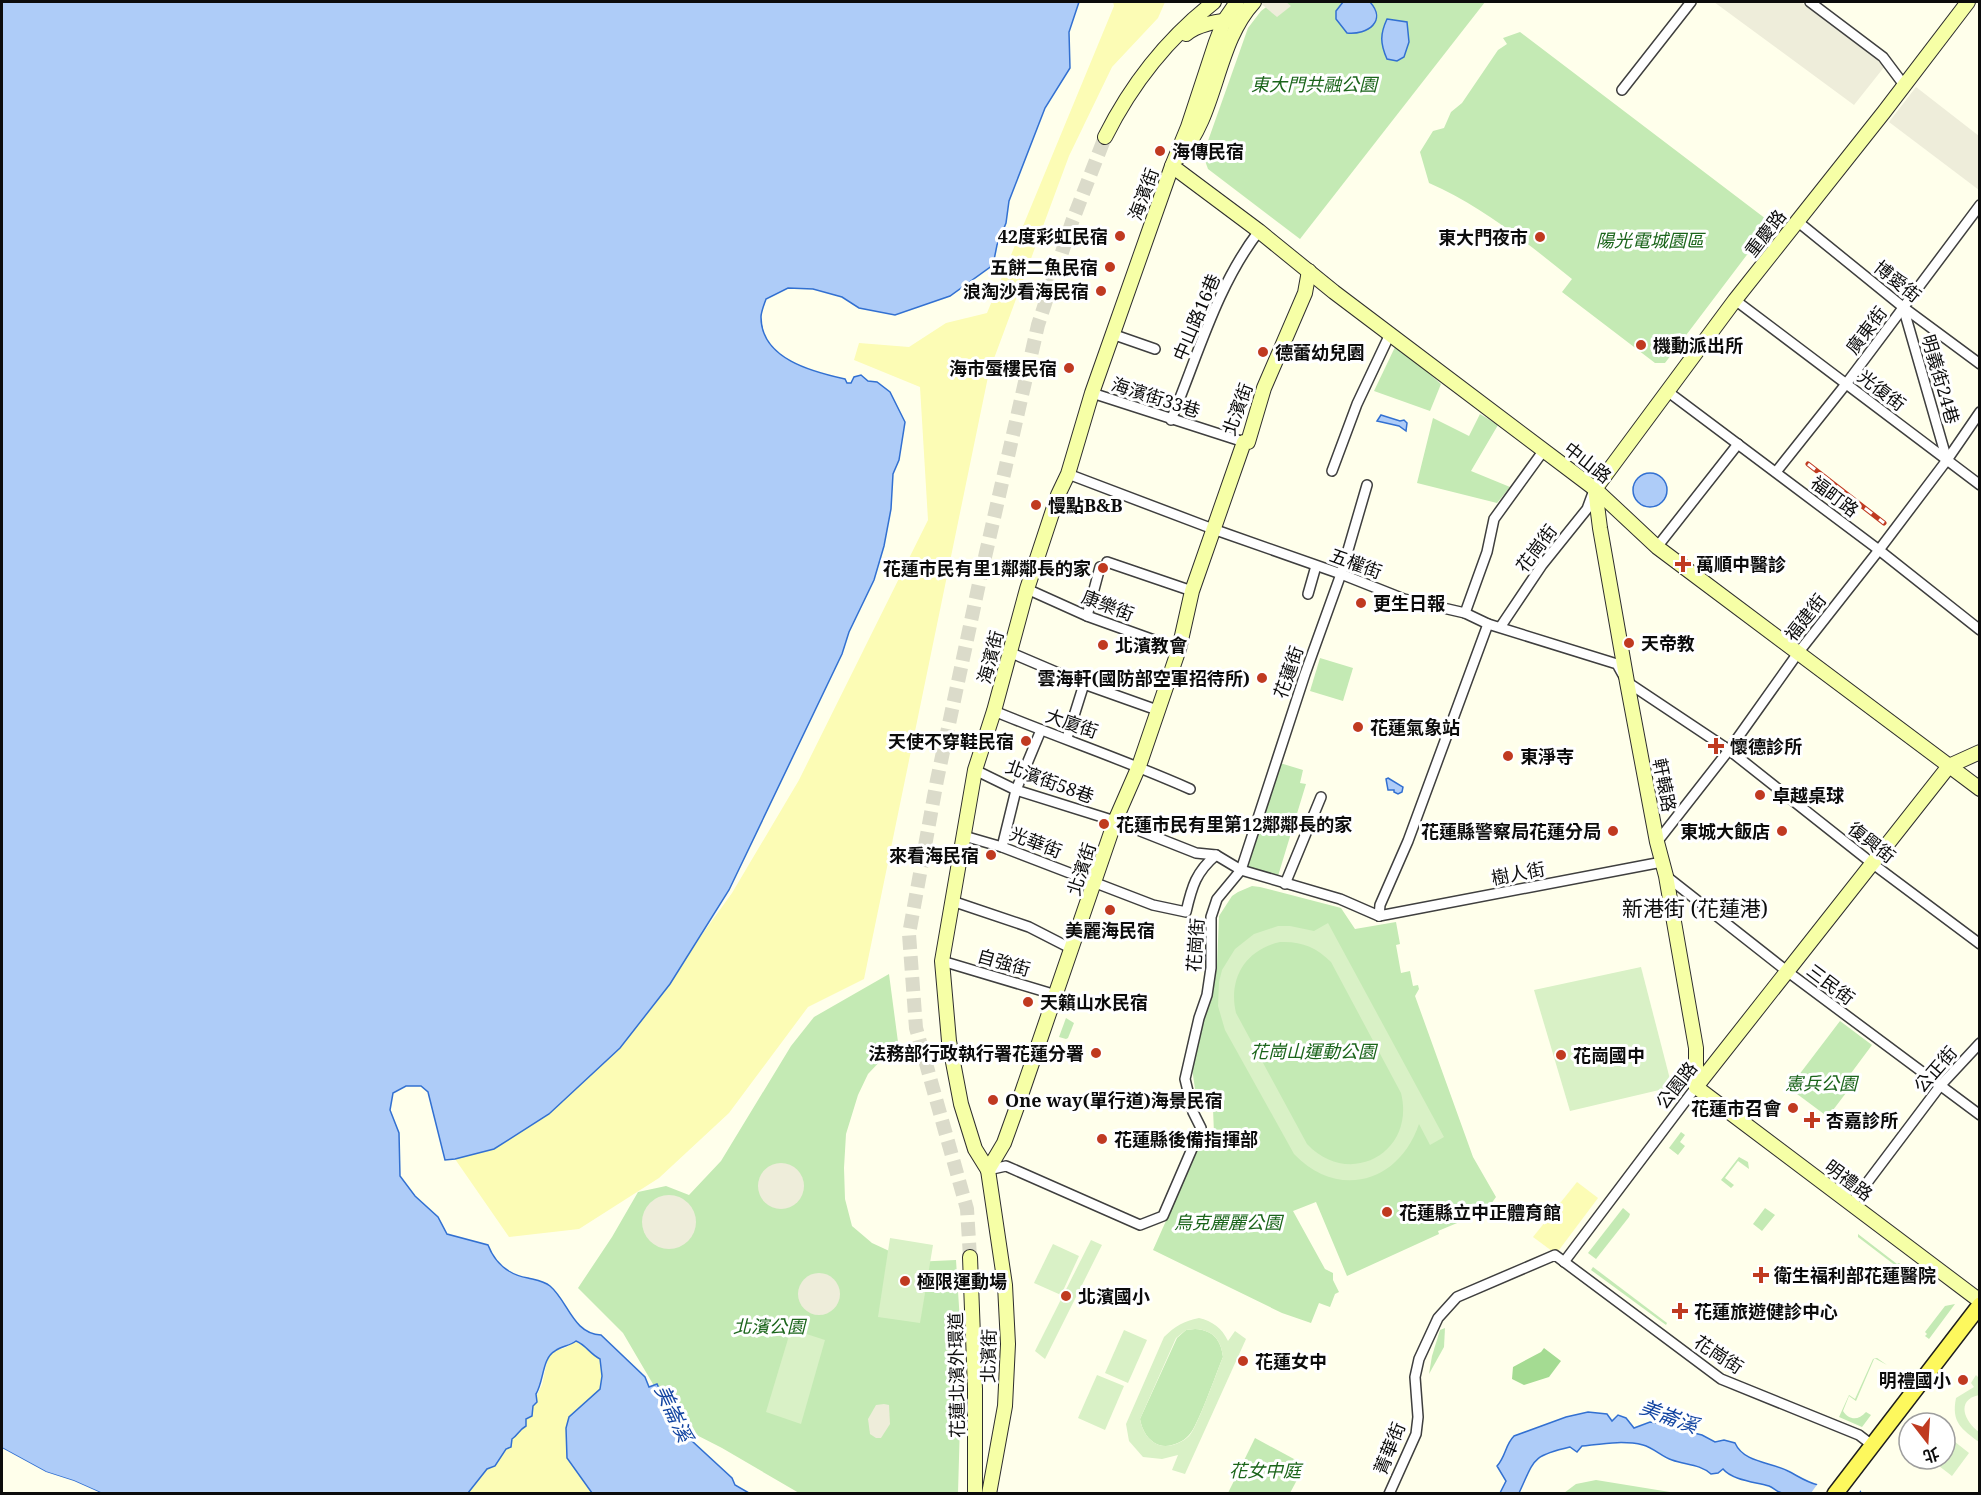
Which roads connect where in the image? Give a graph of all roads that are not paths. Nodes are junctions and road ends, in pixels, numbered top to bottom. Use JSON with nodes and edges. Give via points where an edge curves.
{"nodes":[{"id":1,"x":1214,"y":2,"type":"edge"},
{"id":2,"x":1237,"y":2,"type":"edge"},
{"id":3,"x":1254,"y":2,"type":"edge"},
{"id":4,"x":1691,"y":2,"type":"edge"},
{"id":5,"x":1810,"y":2,"type":"edge"},
{"id":6,"x":1968,"y":2,"type":"edge"},
{"id":7,"x":1241,"y":19,"type":"junction"},
{"id":8,"x":1220,"y":31,"type":"junction"},
{"id":9,"x":1151,"y":64,"type":"junction"},
{"id":10,"x":1904,"y":85,"type":"junction"},
{"id":11,"x":1622,"y":90,"type":"dead end"},
{"id":12,"x":1105,"y":137,"type":"tunnel mouth"},
{"id":13,"x":1172,"y":166,"type":"junction"},
{"id":14,"x":1980,"y":205,"type":"edge"},
{"id":15,"x":1797,"y":221,"type":"junction"},
{"id":16,"x":1259,"y":231,"type":"junction"},
{"id":17,"x":1309,"y":271,"type":"junction"},
{"id":18,"x":1736,"y":300,"type":"junction"},
{"id":19,"x":1903,"y":307,"type":"junction"},
{"id":20,"x":1112,"y":334,"type":"junction"},
{"id":21,"x":1390,"y":334,"type":"junction"},
{"id":22,"x":1155,"y":349,"type":"dead end"},
{"id":23,"x":1980,"y":364,"type":"edge"},
{"id":24,"x":1846,"y":384,"type":"junction"},
{"id":25,"x":1667,"y":391,"type":"junction"},
{"id":26,"x":1092,"y":393,"type":"junction"},
{"id":27,"x":1980,"y":412,"type":"edge"},
{"id":28,"x":1171,"y":420,"type":"junction"},
{"id":29,"x":1244,"y":442,"type":"junction"},
{"id":30,"x":1738,"y":444,"type":"junction"},
{"id":31,"x":1544,"y":450,"type":"junction"},
{"id":32,"x":1947,"y":460,"type":"junction"},
{"id":33,"x":1332,"y":471,"type":"dead end"},
{"id":34,"x":1776,"y":472,"type":"junction"},
{"id":35,"x":1068,"y":474,"type":"junction"},
{"id":36,"x":1367,"y":485,"type":"dead end"},
{"id":37,"x":1980,"y":485,"type":"edge"},
{"id":38,"x":1595,"y":489,"type":"junction"},
{"id":39,"x":1213,"y":529,"type":"junction"},
{"id":40,"x":1657,"y":547,"type":"junction"},
{"id":41,"x":1879,"y":550,"type":"junction"},
{"id":42,"x":1316,"y":566,"type":"junction"},
{"id":43,"x":1341,"y":574,"type":"junction"},
{"id":44,"x":1027,"y":589,"type":"junction"},
{"id":45,"x":1192,"y":591,"type":"junction"},
{"id":46,"x":1308,"y":594,"type":"dead end"},
{"id":47,"x":1465,"y":613,"type":"junction"},
{"id":48,"x":1087,"y":616,"type":"junction"},
{"id":49,"x":1488,"y":624,"type":"junction"},
{"id":50,"x":1501,"y":626,"type":"junction"},
{"id":51,"x":1980,"y":630,"type":"edge"},
{"id":52,"x":1179,"y":649,"type":"junction"},
{"id":53,"x":1009,"y":652,"type":"junction"},
{"id":54,"x":1798,"y":653,"type":"junction"},
{"id":55,"x":1627,"y":682,"type":"junction"},
{"id":56,"x":1084,"y":684,"type":"junction"},
{"id":57,"x":1157,"y":710,"type":"junction"},
{"id":58,"x":994,"y":711,"type":"junction"},
{"id":59,"x":1041,"y":730,"type":"junction"},
{"id":60,"x":1067,"y":738,"type":"junction"},
{"id":61,"x":1729,"y":750,"type":"junction"},
{"id":62,"x":1980,"y":752,"type":"edge"},
{"id":63,"x":1139,"y":766,"type":"junction"},
{"id":64,"x":1949,"y":766,"type":"junction"},
{"id":65,"x":975,"y":770,"type":"junction"},
{"id":66,"x":1016,"y":789,"type":"junction"},
{"id":67,"x":1190,"y":789,"type":"dead end"},
{"id":68,"x":1980,"y":789,"type":"edge"},
{"id":69,"x":1322,"y":797,"type":"dead end"},
{"id":70,"x":1115,"y":821,"type":"junction"},
{"id":71,"x":964,"y":836,"type":"junction"},
{"id":72,"x":1657,"y":842,"type":"junction"},
{"id":73,"x":1002,"y":847,"type":"junction"},
{"id":74,"x":1216,"y":855,"type":"junction"},
{"id":75,"x":1662,"y":862,"type":"junction"},
{"id":76,"x":1873,"y":864,"type":"junction"},
{"id":77,"x":1241,"y":870,"type":"junction"},
{"id":78,"x":1666,"y":876,"type":"junction"},
{"id":79,"x":1096,"y":882,"type":"junction"},
{"id":80,"x":1285,"y":884,"type":"junction"},
{"id":81,"x":952,"y":902,"type":"junction"},
{"id":82,"x":1379,"y":916,"type":"junction"},
{"id":83,"x":1980,"y":944,"type":"edge"},
{"id":84,"x":1072,"y":949,"type":"junction"},
{"id":85,"x":942,"y":961,"type":"junction"},
{"id":86,"x":1788,"y":972,"type":"junction"},
{"id":87,"x":1056,"y":994,"type":"junction"},
{"id":88,"x":1978,"y":1048,"type":"edge"},
{"id":89,"x":1940,"y":1086,"type":"junction"},
{"id":90,"x":1696,"y":1087,"type":"junction"},
{"id":91,"x":1980,"y":1115,"type":"edge"},
{"id":92,"x":988,"y":1170,"type":"junction"},
{"id":93,"x":1851,"y":1204,"type":"junction"},
{"id":94,"x":970,"y":1257,"type":"tunnel mouth"},
{"id":95,"x":1564,"y":1262,"type":"junction"},
{"id":96,"x":1980,"y":1303,"type":"edge"},
{"id":97,"x":1872,"y":1445,"type":"junction"},
{"id":98,"x":975,"y":1494,"type":"edge"},
{"id":99,"x":989,"y":1494,"type":"edge"},
{"id":100,"x":1389,"y":1494,"type":"edge"},
{"id":101,"x":1835,"y":1494,"type":"edge"}],
"edges":[{"from":1,"to":9,"type":"street","via":[[1166,45]]},
{"from":2,"to":8,"type":"street","name":"海濱街"},
{"from":3,"to":7,"type":"street","name":"海濱街"},
{"from":4,"to":11,"type":"street"},
{"from":5,"to":10,"type":"street","via":[[1883,57]]},
{"from":6,"to":10,"type":"street","name":"重慶路"},
{"from":7,"to":8,"type":"street"},
{"from":7,"to":13,"type":"street","name":"海濱街","via":[[1191,144]]},
{"from":8,"to":9,"type":"street","via":[[1209,23],[1191,30]]},
{"from":8,"to":13,"type":"street","name":"海濱街"},
{"from":9,"to":12,"type":"street","via":[[1121,105]]},
{"from":10,"to":15,"type":"street","name":"重慶路"},
{"from":13,"to":16,"type":"street","name":"中山路"},
{"from":13,"to":20,"type":"street","name":"海濱街"},
{"from":14,"to":19,"type":"street","name":"廣東街"},
{"from":15,"to":18,"type":"street","name":"重慶路"},
{"from":15,"to":19,"type":"street","name":"博愛街"},
{"from":16,"to":17,"type":"street","name":"中山路"},
{"from":16,"to":28,"type":"street","name":"中山路16巷","via":[[1242,253],[1210,316]]},
{"from":17,"to":21,"type":"street","name":"中山路"},
{"from":17,"to":29,"type":"street","name":"北濱街","via":[[1305,293],[1264,388],[1248,442]]},
{"from":18,"to":24,"type":"street","name":"光復街"},
{"from":18,"to":25,"type":"street","name":"重慶路"},
{"from":19,"to":23,"type":"street","name":"博愛街"},
{"from":19,"to":24,"type":"street","name":"廣東街"},
{"from":19,"to":32,"type":"street","name":"明義街24巷"},
{"from":20,"to":22,"type":"street"},
{"from":20,"to":26,"type":"street","name":"海濱街"},
{"from":21,"to":31,"type":"street","name":"中山路"},
{"from":21,"to":33,"type":"street","via":[[1357,404]]},
{"from":24,"to":32,"type":"street","name":"光復街"},
{"from":24,"to":34,"type":"street","name":"廣東街"},
{"from":25,"to":30,"type":"street","name":"福町路"},
{"from":25,"to":38,"type":"street","name":"重慶路"},
{"from":26,"to":28,"type":"street","name":"海濱街33巷"},
{"from":26,"to":35,"type":"street","name":"海濱街"},
{"from":27,"to":32,"type":"street","name":"福建街"},
{"from":28,"to":29,"type":"street","name":"海濱街33巷"},
{"from":29,"to":39,"type":"street","name":"北濱街"},
{"from":30,"to":34,"type":"street","name":"福町路"},
{"from":30,"to":40,"type":"street"},
{"from":31,"to":38,"type":"street","name":"中山路"},
{"from":31,"to":47,"type":"street","via":[[1494,519],[1487,552]]},
{"from":32,"to":37,"type":"street","name":"光復街"},
{"from":32,"to":41,"type":"street","name":"福建街"},
{"from":34,"to":41,"type":"street","name":"福町路"},
{"from":35,"to":39,"type":"street","name":"五權街"},
{"from":35,"to":44,"type":"street","name":"海濱街"},
{"from":36,"to":43,"type":"street","name":"花蓮街"},
{"from":38,"to":40,"type":"street","name":"中山路"},
{"from":38,"to":50,"type":"street","name":"花崗街","via":[[1587,509],[1542,565]]},
{"from":38,"to":55,"type":"street","name":"軒轅路"},
{"from":39,"to":42,"type":"street","name":"五權街"},
{"from":39,"to":45,"type":"street","name":"北濱街"},
{"from":40,"to":54,"type":"street","name":"中山路"},
{"from":41,"to":51,"type":"street","name":"福町路"},
{"from":41,"to":54,"type":"street","name":"福建街"},
{"from":42,"to":43,"type":"street","name":"五權街"},
{"from":42,"to":46,"type":"street"},
{"from":43,"to":47,"type":"street","name":"五權街","via":[[1404,599]]},
{"from":43,"to":77,"type":"street","name":"花蓮街"},
{"from":44,"to":48,"type":"street","name":"康樂街"},
{"from":44,"to":53,"type":"street","name":"海濱街"},
{"from":45,"to":48,"type":"street","via":[[1103,564]]},
{"from":45,"to":52,"type":"street","name":"北濱街"},
{"from":47,"to":49,"type":"street","name":"五權街"},
{"from":48,"to":52,"type":"street","name":"康樂街"},
{"from":49,"to":50,"type":"street","name":"五權街"},
{"from":49,"to":82,"type":"street"},
{"from":50,"to":55,"type":"street","name":"五權街","via":[[1617,664]]},
{"from":52,"to":57,"type":"street","name":"北濱街"},
{"from":53,"to":56,"type":"street"},
{"from":53,"to":58,"type":"street","name":"海濱街"},
{"from":54,"to":61,"type":"street","name":"福建街"},
{"from":54,"to":64,"type":"street","name":"中山路"},
{"from":55,"to":61,"type":"street","name":"復興街"},
{"from":55,"to":72,"type":"street","name":"軒轅路"},
{"from":56,"to":57,"type":"street"},
{"from":56,"to":60,"type":"street"},
{"from":57,"to":63,"type":"street","name":"北濱街"},
{"from":58,"to":59,"type":"street","name":"大廈街"},
{"from":58,"to":65,"type":"street","name":"海濱街"},
{"from":59,"to":60,"type":"street","name":"大廈街"},
{"from":59,"to":66,"type":"street"},
{"from":60,"to":63,"type":"street","name":"大廈街"},
{"from":61,"to":72,"type":"street","name":"福建街"},
{"from":61,"to":76,"type":"street","name":"復興街"},
{"from":62,"to":64,"type":"street"},
{"from":63,"to":67,"type":"street","name":"大廈街"},
{"from":63,"to":70,"type":"street","name":"北濱街"},
{"from":64,"to":68,"type":"street","name":"中山路"},
{"from":64,"to":76,"type":"street","name":"公園路"},
{"from":65,"to":66,"type":"street","name":"北濱街58巷"},
{"from":65,"to":71,"type":"street","name":"海濱街"},
{"from":66,"to":70,"type":"street","name":"北濱街58巷"},
{"from":66,"to":73,"type":"street"},
{"from":69,"to":80,"type":"street"},
{"from":70,"to":74,"type":"street","name":"北濱街58巷","via":[[1196,853]]},
{"from":70,"to":79,"type":"street","name":"北濱街"},
{"from":71,"to":73,"type":"street","name":"光華街"},
{"from":71,"to":81,"type":"street","name":"海濱街"},
{"from":72,"to":75,"type":"street","name":"軒轅路"},
{"from":73,"to":79,"type":"street","name":"光華街"},
{"from":74,"to":77,"type":"street"},
{"from":74,"to":79,"type":"street","name":"光華街","via":[[1203,866],[1186,912],[1163,909]]},
{"from":75,"to":78,"type":"street","name":"軒轅路"},
{"from":75,"to":82,"type":"street","name":"樹人街"},
{"from":76,"to":83,"type":"street","name":"復興街"},
{"from":76,"to":86,"type":"street","name":"公園路"},
{"from":77,"to":80,"type":"street"},
{"from":77,"to":92,"type":"street","name":"花崗街","via":[[1217,899],[1211,917],[1207,995],[1185,1079],[1201,1128],[1162,1216],[1140,1225],[1006,1166]]},
{"from":78,"to":86,"type":"street","name":"三民街"},
{"from":78,"to":90,"type":"street","name":"軒轅路","via":[[1696,1048]]},
{"from":79,"to":84,"type":"street","name":"北濱街"},
{"from":80,"to":82,"type":"street","via":[[1340,899]]},
{"from":81,"to":84,"type":"street","via":[[1029,927]]},
{"from":81,"to":85,"type":"street","name":"海濱街"},
{"from":84,"to":87,"type":"street","name":"北濱街"},
{"from":85,"to":87,"type":"street","name":"自強街"},
{"from":85,"to":92,"type":"street","name":"海濱街","via":[[949,1041],[961,1104],[975,1149]]},
{"from":86,"to":89,"type":"street","name":"三民街"},
{"from":86,"to":90,"type":"street","name":"公園路"},
{"from":87,"to":92,"type":"street","name":"北濱街","via":[[1004,1143]]},
{"from":88,"to":89,"type":"street","name":"公正街"},
{"from":89,"to":91,"type":"street","name":"三民街"},
{"from":89,"to":93,"type":"street","name":"公正街"},
{"from":90,"to":93,"type":"street","name":"明禮路"},
{"from":90,"to":95,"type":"street","name":"公園路"},
{"from":92,"to":99,"type":"street","name":"北濱街","via":[[1005,1284],[1008,1344],[1005,1406]]},
{"from":93,"to":96,"type":"street","name":"明禮路"},
{"from":94,"to":98,"type":"street","name":"花蓮北濱外環道"},
{"from":95,"to":97,"type":"street","name":"花崗街","via":[[1721,1379],[1859,1435]]},
{"from":95,"to":100,"type":"street","name":"菁華街","via":[[1556,1255],[1457,1297],[1438,1318],[1415,1377],[1416,1434]]},
{"from":96,"to":97,"type":"main road"},
{"from":97,"to":101,"type":"main road"}]}
